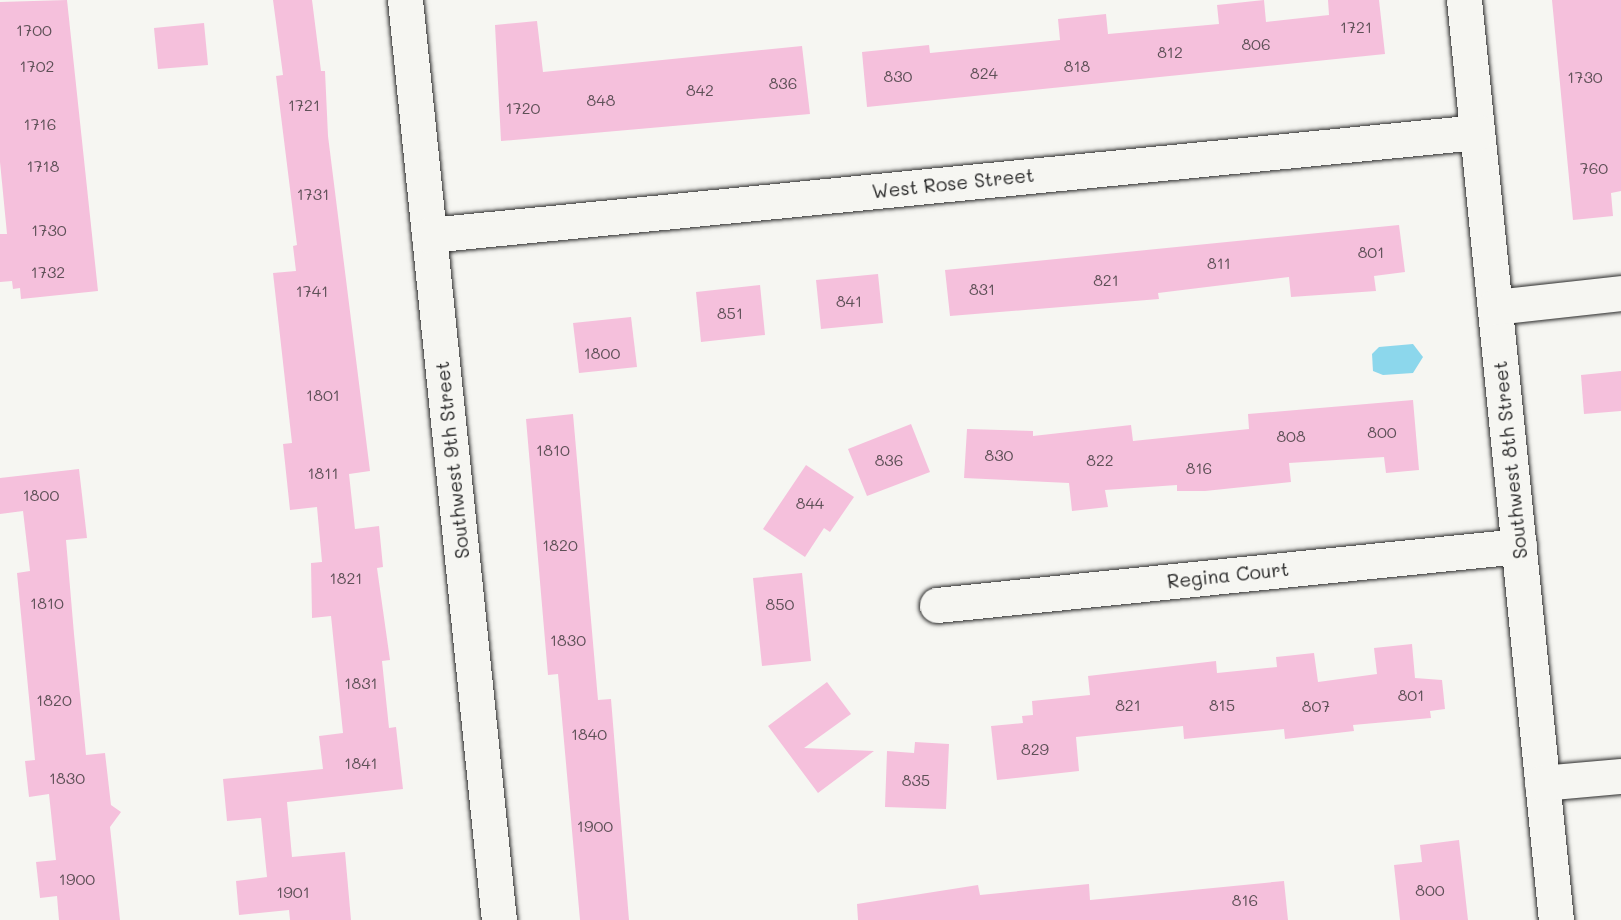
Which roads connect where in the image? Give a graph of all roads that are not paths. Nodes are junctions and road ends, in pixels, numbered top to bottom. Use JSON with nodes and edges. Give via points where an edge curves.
{"nodes":[{"id":1,"x":405,"y":0,"type":"edge"},
{"id":2,"x":1464,"y":0,"type":"edge"},
{"id":3,"x":1477,"y":132,"type":"junction"},
{"id":4,"x":429,"y":235,"type":"junction"},
{"id":5,"x":1621,"y":293,"type":"edge"},
{"id":6,"x":1495,"y":307,"type":"junction"},
{"id":7,"x":1518,"y":546,"type":"junction"},
{"id":8,"x":937,"y":605,"type":"dead end"},
{"id":9,"x":1621,"y":776,"type":"edge"},
{"id":10,"x":1542,"y":783,"type":"junction"},
{"id":11,"x":499,"y":920,"type":"edge"},
{"id":12,"x":1556,"y":920,"type":"edge"}],
"edges":[{"from":1,"to":4,"type":"street","name":"Southwest 9th Street"},
{"from":2,"to":3,"type":"street","name":"Southwest 8th Street"},
{"from":3,"to":4,"type":"street","name":"West Rose Street"},
{"from":3,"to":6,"type":"street","name":"Southwest 8th Street"},
{"from":4,"to":11,"type":"street","name":"Southwest 9th Street"},
{"from":5,"to":6,"type":"street"},
{"from":6,"to":7,"type":"street","name":"Southwest 8th Street"},
{"from":7,"to":8,"type":"street","name":"Regina Court"},
{"from":7,"to":10,"type":"street","name":"Southwest 8th Street"},
{"from":9,"to":10,"type":"street"},
{"from":10,"to":12,"type":"street","name":"Southwest 8th Street"}]}
